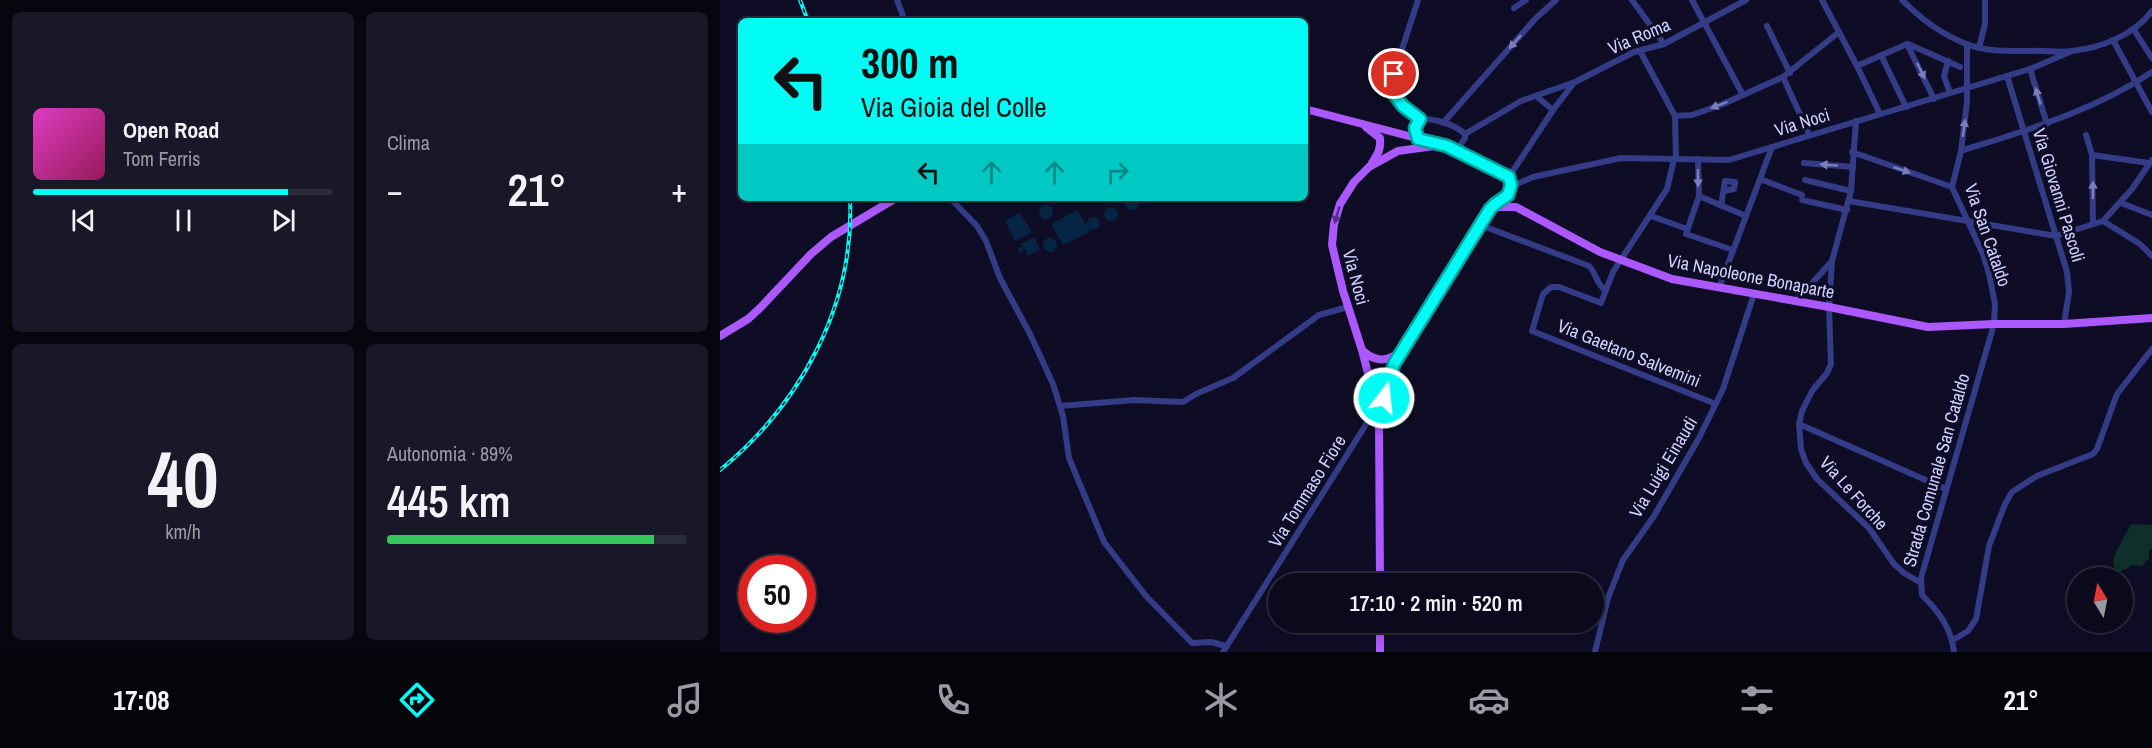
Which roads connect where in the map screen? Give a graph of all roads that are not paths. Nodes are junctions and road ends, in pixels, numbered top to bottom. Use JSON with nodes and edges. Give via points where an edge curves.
{"nodes":[{"id":1,"x":897,"y":0,"type":"edge"},
{"id":2,"x":1418,"y":0,"type":"edge"},
{"id":3,"x":1526,"y":0,"type":"edge"},
{"id":4,"x":1556,"y":0,"type":"edge"},
{"id":5,"x":1692,"y":0,"type":"edge"},
{"id":6,"x":1746,"y":0,"type":"edge"},
{"id":7,"x":1822,"y":0,"type":"edge"},
{"id":8,"x":1902,"y":0,"type":"edge"},
{"id":9,"x":1985,"y":0,"type":"edge"},
{"id":10,"x":1634,"y":1,"type":"edge"},
{"id":11,"x":1514,"y":8,"type":"dead end"},
{"id":12,"x":2152,"y":11,"type":"edge"},
{"id":13,"x":904,"y":18,"type":"edge"},
{"id":14,"x":2149,"y":21,"type":"edge"},
{"id":15,"x":1705,"y":22,"type":"junction"},
{"id":16,"x":1767,"y":26,"type":"dead end"},
{"id":17,"x":2134,"y":30,"type":"junction"},
{"id":18,"x":1839,"y":32,"type":"junction"},
{"id":19,"x":2113,"y":40,"type":"junction"},
{"id":20,"x":1664,"y":44,"type":"junction"},
{"id":21,"x":1907,"y":44,"type":"junction"},
{"id":22,"x":1967,"y":44,"type":"junction"},
{"id":23,"x":1979,"y":48,"type":"junction"},
{"id":24,"x":1640,"y":51,"type":"junction"},
{"id":25,"x":2072,"y":51,"type":"junction"},
{"id":26,"x":1881,"y":55,"type":"junction"},
{"id":27,"x":2152,"y":57,"type":"edge"},
{"id":28,"x":1948,"y":62,"type":"junction"},
{"id":29,"x":1857,"y":66,"type":"junction"},
{"id":30,"x":1960,"y":67,"type":"dead end"},
{"id":31,"x":2030,"y":69,"type":"junction"},
{"id":32,"x":2152,"y":72,"type":"edge"},
{"id":33,"x":1790,"y":73,"type":"junction"},
{"id":34,"x":2007,"y":76,"type":"junction"},
{"id":35,"x":1783,"y":77,"type":"junction"},
{"id":36,"x":1575,"y":82,"type":"junction"},
{"id":37,"x":2135,"y":83,"type":"junction"},
{"id":38,"x":1968,"y":86,"type":"junction"},
{"id":39,"x":1950,"y":93,"type":"junction"},
{"id":40,"x":1743,"y":95,"type":"junction"},
{"id":41,"x":1536,"y":96,"type":"junction"},
{"id":42,"x":1934,"y":99,"type":"junction"},
{"id":43,"x":1906,"y":107,"type":"junction"},
{"id":44,"x":1308,"y":110,"type":"edge"},
{"id":45,"x":1553,"y":110,"type":"junction"},
{"id":46,"x":2152,"y":112,"type":"edge"},
{"id":47,"x":1880,"y":114,"type":"junction"},
{"id":48,"x":1674,"y":116,"type":"junction"},
{"id":49,"x":1420,"y":119,"type":"junction"},
{"id":50,"x":1856,"y":121,"type":"junction"},
{"id":51,"x":1357,"y":122,"type":"junction"},
{"id":52,"x":1443,"y":123,"type":"junction"},
{"id":53,"x":2047,"y":124,"type":"junction"},
{"id":54,"x":2024,"y":131,"type":"junction"},
{"id":55,"x":1465,"y":134,"type":"junction"},
{"id":56,"x":1809,"y":134,"type":"junction"},
{"id":57,"x":2086,"y":135,"type":"dead end"},
{"id":58,"x":1418,"y":139,"type":"junction"},
{"id":59,"x":1441,"y":145,"type":"junction"},
{"id":60,"x":1772,"y":147,"type":"junction"},
{"id":61,"x":1456,"y":151,"type":"junction"},
{"id":62,"x":1961,"y":151,"type":"junction"},
{"id":63,"x":1852,"y":152,"type":"junction"},
{"id":64,"x":2092,"y":155,"type":"junction"},
{"id":65,"x":1675,"y":159,"type":"junction"},
{"id":66,"x":1698,"y":159,"type":"junction"},
{"id":67,"x":2151,"y":162,"type":"edge"},
{"id":68,"x":1804,"y":163,"type":"dead end"},
{"id":69,"x":1368,"y":167,"type":"junction"},
{"id":70,"x":1853,"y":167,"type":"junction"},
{"id":71,"x":1509,"y":177,"type":"junction"},
{"id":72,"x":1533,"y":177,"type":"junction"},
{"id":73,"x":1760,"y":179,"type":"junction"},
{"id":74,"x":1805,"y":180,"type":"dead end"},
{"id":75,"x":1952,"y":187,"type":"junction"},
{"id":76,"x":1510,"y":190,"type":"junction"},
{"id":77,"x":1724,"y":191,"type":"dead end"},
{"id":78,"x":1851,"y":192,"type":"junction"},
{"id":79,"x":1699,"y":196,"type":"junction"},
{"id":80,"x":891,"y":201,"type":"edge"},
{"id":81,"x":953,"y":201,"type":"edge"},
{"id":82,"x":1849,"y":201,"type":"junction"},
{"id":83,"x":2121,"y":203,"type":"junction"},
{"id":84,"x":1721,"y":206,"type":"junction"},
{"id":85,"x":1516,"y":207,"type":"junction"},
{"id":86,"x":1490,"y":209,"type":"junction"},
{"id":87,"x":1847,"y":210,"type":"junction"},
{"id":88,"x":2152,"y":215,"type":"edge"},
{"id":89,"x":1651,"y":216,"type":"junction"},
{"id":90,"x":1746,"y":216,"type":"junction"},
{"id":91,"x":2103,"y":221,"type":"junction"},
{"id":92,"x":1968,"y":222,"type":"junction"},
{"id":93,"x":2093,"y":224,"type":"junction"},
{"id":94,"x":1480,"y":225,"type":"junction"},
{"id":95,"x":1687,"y":232,"type":"junction"},
{"id":96,"x":2056,"y":236,"type":"junction"},
{"id":97,"x":1732,"y":250,"type":"junction"},
{"id":98,"x":2152,"y":256,"type":"edge"},
{"id":99,"x":1622,"y":261,"type":"junction"},
{"id":100,"x":1832,"y":261,"type":"junction"},
{"id":101,"x":1719,"y":288,"type":"junction"},
{"id":102,"x":1605,"y":290,"type":"junction"},
{"id":103,"x":1754,"y":294,"type":"junction"},
{"id":104,"x":1796,"y":302,"type":"junction"},
{"id":105,"x":1348,"y":307,"type":"junction"},
{"id":106,"x":1829,"y":307,"type":"junction"},
{"id":107,"x":2152,"y":318,"type":"edge"},
{"id":108,"x":1994,"y":324,"type":"junction"},
{"id":109,"x":2064,"y":324,"type":"junction"},
{"id":110,"x":720,"y":336,"type":"edge"},
{"id":111,"x":2152,"y":349,"type":"edge"},
{"id":112,"x":1362,"y":350,"type":"junction"},
{"id":113,"x":1402,"y":350,"type":"junction"},
{"id":114,"x":1716,"y":404,"type":"junction"},
{"id":115,"x":1060,"y":406,"type":"junction"},
{"id":116,"x":1378,"y":411,"type":"junction"},
{"id":117,"x":1799,"y":424,"type":"junction"},
{"id":118,"x":1946,"y":489,"type":"junction"},
{"id":119,"x":1380,"y":573,"type":"edge"},
{"id":120,"x":1921,"y":583,"type":"junction"},
{"id":121,"x":1380,"y":633,"type":"edge"},
{"id":122,"x":1953,"y":640,"type":"junction"},
{"id":123,"x":1225,"y":649,"type":"edge"},
{"id":124,"x":1380,"y":652,"type":"edge"},
{"id":125,"x":1595,"y":652,"type":"edge"},
{"id":126,"x":1954,"y":652,"type":"edge"}],
"edges":[{"from":1,"to":13,"type":"street"},
{"from":2,"to":49,"type":"street","via":[[1393,86],[1403,106]]},
{"from":3,"to":11,"type":"street"},
{"from":4,"to":52,"type":"street","one_way":true},
{"from":5,"to":15,"type":"street"},
{"from":6,"to":15,"type":"street","name":"Via Roma"},
{"from":7,"to":18,"type":"street"},
{"from":8,"to":22,"type":"street","via":[[1931,27]]},
{"from":9,"to":23,"type":"street"},
{"from":10,"to":20,"type":"street"},
{"from":12,"to":14,"type":"street"},
{"from":14,"to":17,"type":"street"},
{"from":15,"to":20,"type":"street","name":"Via Roma"},
{"from":15,"to":40,"type":"street"},
{"from":16,"to":33,"type":"street"},
{"from":17,"to":19,"type":"street"},
{"from":17,"to":27,"type":"street"},
{"from":18,"to":29,"type":"street"},
{"from":18,"to":33,"type":"street"},
{"from":19,"to":25,"type":"street"},
{"from":19,"to":37,"type":"street"},
{"from":20,"to":24,"type":"street","name":"Via Roma"},
{"from":21,"to":26,"type":"street"},
{"from":21,"to":28,"type":"street"},
{"from":21,"to":42,"type":"street","one_way":true},
{"from":22,"to":23,"type":"street"},
{"from":22,"to":38,"type":"street","name":"Via San Cataldo"},
{"from":23,"to":25,"type":"street"},
{"from":24,"to":36,"type":"street","name":"Via Roma"},
{"from":24,"to":48,"type":"street"},
{"from":25,"to":31,"type":"street","name":"Via Noci"},
{"from":26,"to":29,"type":"street"},
{"from":26,"to":43,"type":"street"},
{"from":28,"to":30,"type":"street"},
{"from":28,"to":39,"type":"street","via":[[1944,76]]},
{"from":29,"to":47,"type":"street"},
{"from":31,"to":34,"type":"street","name":"Via Noci"},
{"from":53,"to":31,"type":"street","one_way":true},
{"from":32,"to":37,"type":"street"},
{"from":33,"to":35,"type":"street"},
{"from":34,"to":38,"type":"street","name":"Via Noci"},
{"from":34,"to":54,"type":"street","name":"Via Giovanni Pascoli"},
{"from":35,"to":40,"type":"street"},
{"from":35,"to":56,"type":"street"},
{"from":36,"to":41,"type":"street","name":"Via Roma"},
{"from":36,"to":45,"type":"street"},
{"from":37,"to":46,"type":"street"},
{"from":37,"to":53,"type":"street"},
{"from":38,"to":39,"type":"street","name":"Via Noci"},
{"from":62,"to":38,"type":"street","name":"Via San Cataldo","one_way":true},
{"from":39,"to":42,"type":"street","name":"Via Noci"},
{"from":40,"to":48,"type":"street","one_way":true,"via":[[1692,115]]},
{"from":41,"to":45,"type":"street"},
{"from":41,"to":55,"type":"street","name":"Via Roma"},
{"from":42,"to":43,"type":"street","name":"Via Noci"},
{"from":43,"to":47,"type":"street","name":"Via Noci"},
{"from":44,"to":51,"type":"main road"},
{"from":45,"to":71,"type":"street"},
{"from":47,"to":50,"type":"street","name":"Via Noci"},
{"from":48,"to":65,"type":"street"},
{"from":49,"to":52,"type":"street"},
{"from":49,"to":58,"type":"street","via":[[1415,128]]},
{"from":50,"to":56,"type":"street","name":"Via Noci"},
{"from":50,"to":63,"type":"street"},
{"from":51,"to":58,"type":"main road"},
{"from":51,"to":69,"type":"main road","via":[[1380,138],[1378,155]]},
{"from":52,"to":55,"type":"street"},
{"from":53,"to":54,"type":"street"},
{"from":54,"to":62,"type":"street"},
{"from":54,"to":96,"type":"street","name":"Via Giovanni Pascoli"},
{"from":55,"to":61,"type":"street"},
{"from":56,"to":60,"type":"street","name":"Via Noci"},
{"from":57,"to":64,"type":"street"},
{"from":58,"to":59,"type":"main road"},
{"from":59,"to":61,"type":"main road"},
{"from":59,"to":69,"type":"main road","name":"Via Noci","via":[[1398,151]]},
{"from":60,"to":66,"type":"street","name":"Via Noci","via":[[1729,160]]},
{"from":60,"to":73,"type":"street"},
{"from":61,"to":71,"type":"main road"},
{"from":62,"to":75,"type":"street","name":"Via San Cataldo"},
{"from":63,"to":70,"type":"street"},
{"from":63,"to":75,"type":"street","one_way":true},
{"from":64,"to":67,"type":"street"},
{"from":93,"to":64,"type":"street","one_way":true},
{"from":65,"to":66,"type":"street","name":"Via Noci"},
{"from":65,"to":72,"type":"street","name":"Via Noci","via":[[1621,158]]},
{"from":65,"to":89,"type":"street","via":[[1667,189]]},
{"from":66,"to":79,"type":"street","one_way":true},
{"from":67,"to":83,"type":"street"},
{"from":70,"to":68,"type":"street","one_way":true},
{"from":69,"to":105,"type":"main road","name":"Via Noci","one_way":true,"via":[[1340,204],[1334,224],[1332,245]]},
{"from":70,"to":78,"type":"street"},
{"from":71,"to":72,"type":"street","name":"Via Noci"},
{"from":71,"to":76,"type":"main road"},
{"from":72,"to":76,"type":"street","name":"Via Noci"},
{"from":73,"to":87,"type":"street","via":[[1802,198]]},
{"from":73,"to":90,"type":"street"},
{"from":74,"to":78,"type":"street"},
{"from":75,"to":92,"type":"street","name":"Via San Cataldo"},
{"from":76,"to":85,"type":"main road","via":[[1511,202]]},
{"from":76,"to":86,"type":"main road","via":[[1507,197]]},
{"from":77,"to":84,"type":"street"},
{"from":78,"to":82,"type":"street"},
{"from":79,"to":84,"type":"street"},
{"from":79,"to":95,"type":"street"},
{"from":80,"to":110,"type":"main road","via":[[844,228],[816,250],[748,319]]},
{"from":81,"to":115,"type":"street","via":[[986,241]]},
{"from":82,"to":87,"type":"street"},
{"from":82,"to":92,"type":"street"},
{"from":83,"to":88,"type":"street"},
{"from":83,"to":91,"type":"street"},
{"from":84,"to":90,"type":"street"},
{"from":85,"to":86,"type":"main road"},
{"from":85,"to":99,"type":"main road","name":"Via Napoleone Bonaparte"},
{"from":86,"to":94,"type":"main road"},
{"from":87,"to":100,"type":"street"},
{"from":89,"to":95,"type":"street"},
{"from":89,"to":99,"type":"street"},
{"from":90,"to":97,"type":"street"},
{"from":91,"to":93,"type":"street"},
{"from":91,"to":98,"type":"street"},
{"from":92,"to":96,"type":"street"},
{"from":92,"to":108,"type":"street","name":"Via San Cataldo","via":[[1989,274]]},
{"from":93,"to":96,"type":"street"},
{"from":94,"to":102,"type":"street","via":[[1590,266]]},
{"from":94,"to":113,"type":"main road"},
{"from":95,"to":97,"type":"street"},
{"from":96,"to":109,"type":"street","name":"Via Giovanni Pascoli","via":[[2067,272]]},
{"from":97,"to":101,"type":"street"},
{"from":99,"to":101,"type":"main road","name":"Via Napoleone Bonaparte","via":[[1672,279]]},
{"from":99,"to":102,"type":"street"},
{"from":100,"to":104,"type":"street"},
{"from":100,"to":106,"type":"street","name":"Via Le Forche"},
{"from":101,"to":103,"type":"main road","name":"Via Napoleone Bonaparte"},
{"from":102,"to":114,"type":"street","name":"Via Gaetano Salvemini","via":[[1601,303],[1559,286],[1551,287],[1543,294],[1532,331]]},
{"from":103,"to":104,"type":"main road","name":"Via Napoleone Bonaparte"},
{"from":103,"to":114,"type":"street","name":"Via Luigi Einaudi"},
{"from":104,"to":106,"type":"main road","name":"Via Napoleone Bonaparte"},
{"from":105,"to":112,"type":"main road","name":"Via Noci"},
{"from":105,"to":115,"type":"street","via":[[1319,315],[1233,378],[1183,402],[1134,400]]},
{"from":106,"to":108,"type":"main road","name":"Via Napoleone Bonaparte","via":[[1928,327]]},
{"from":106,"to":117,"type":"street","name":"Via Le Forche","via":[[1831,363],[1806,401]]},
{"from":107,"to":109,"type":"main road","name":"Via Napoleone Bonaparte"},
{"from":108,"to":109,"type":"main road","name":"Via Napoleone Bonaparte"},
{"from":108,"to":118,"type":"street","name":"Strada Comunale San Cataldo"},
{"from":111,"to":122,"type":"street","via":[[2117,394],[2093,454],[2037,476],[2012,492],[1989,546],[1976,619],[1968,631]]},
{"from":112,"to":113,"type":"main road","via":[[1374,360],[1395,356]]},
{"from":112,"to":116,"type":"main road","name":"Via Noci"},
{"from":113,"to":116,"type":"main road"},
{"from":114,"to":125,"type":"street","name":"Via Luigi Einaudi","via":[[1659,506],[1623,560],[1608,598]]},
{"from":115,"to":123,"type":"street","via":[[1069,458],[1104,542],[1146,596],[1192,643],[1211,642]]},
{"from":116,"to":119,"type":"main road","name":"Via Noci"},
{"from":116,"to":123,"type":"street","name":"Via Tommaso Fiore"},
{"from":117,"to":118,"type":"street"},
{"from":117,"to":120,"type":"street","name":"Via Le Forche","via":[[1801,449],[1817,479],[1869,528],[1894,564]]},
{"from":118,"to":120,"type":"street","name":"Strada Comunale San Cataldo"},
{"from":120,"to":122,"type":"street","name":"Strada Comunale San Cataldo","via":[[1922,595],[1940,614]]},
{"from":121,"to":124,"type":"main road"},
{"from":122,"to":126,"type":"street","name":"Strada Comunale San Cataldo"}]}
